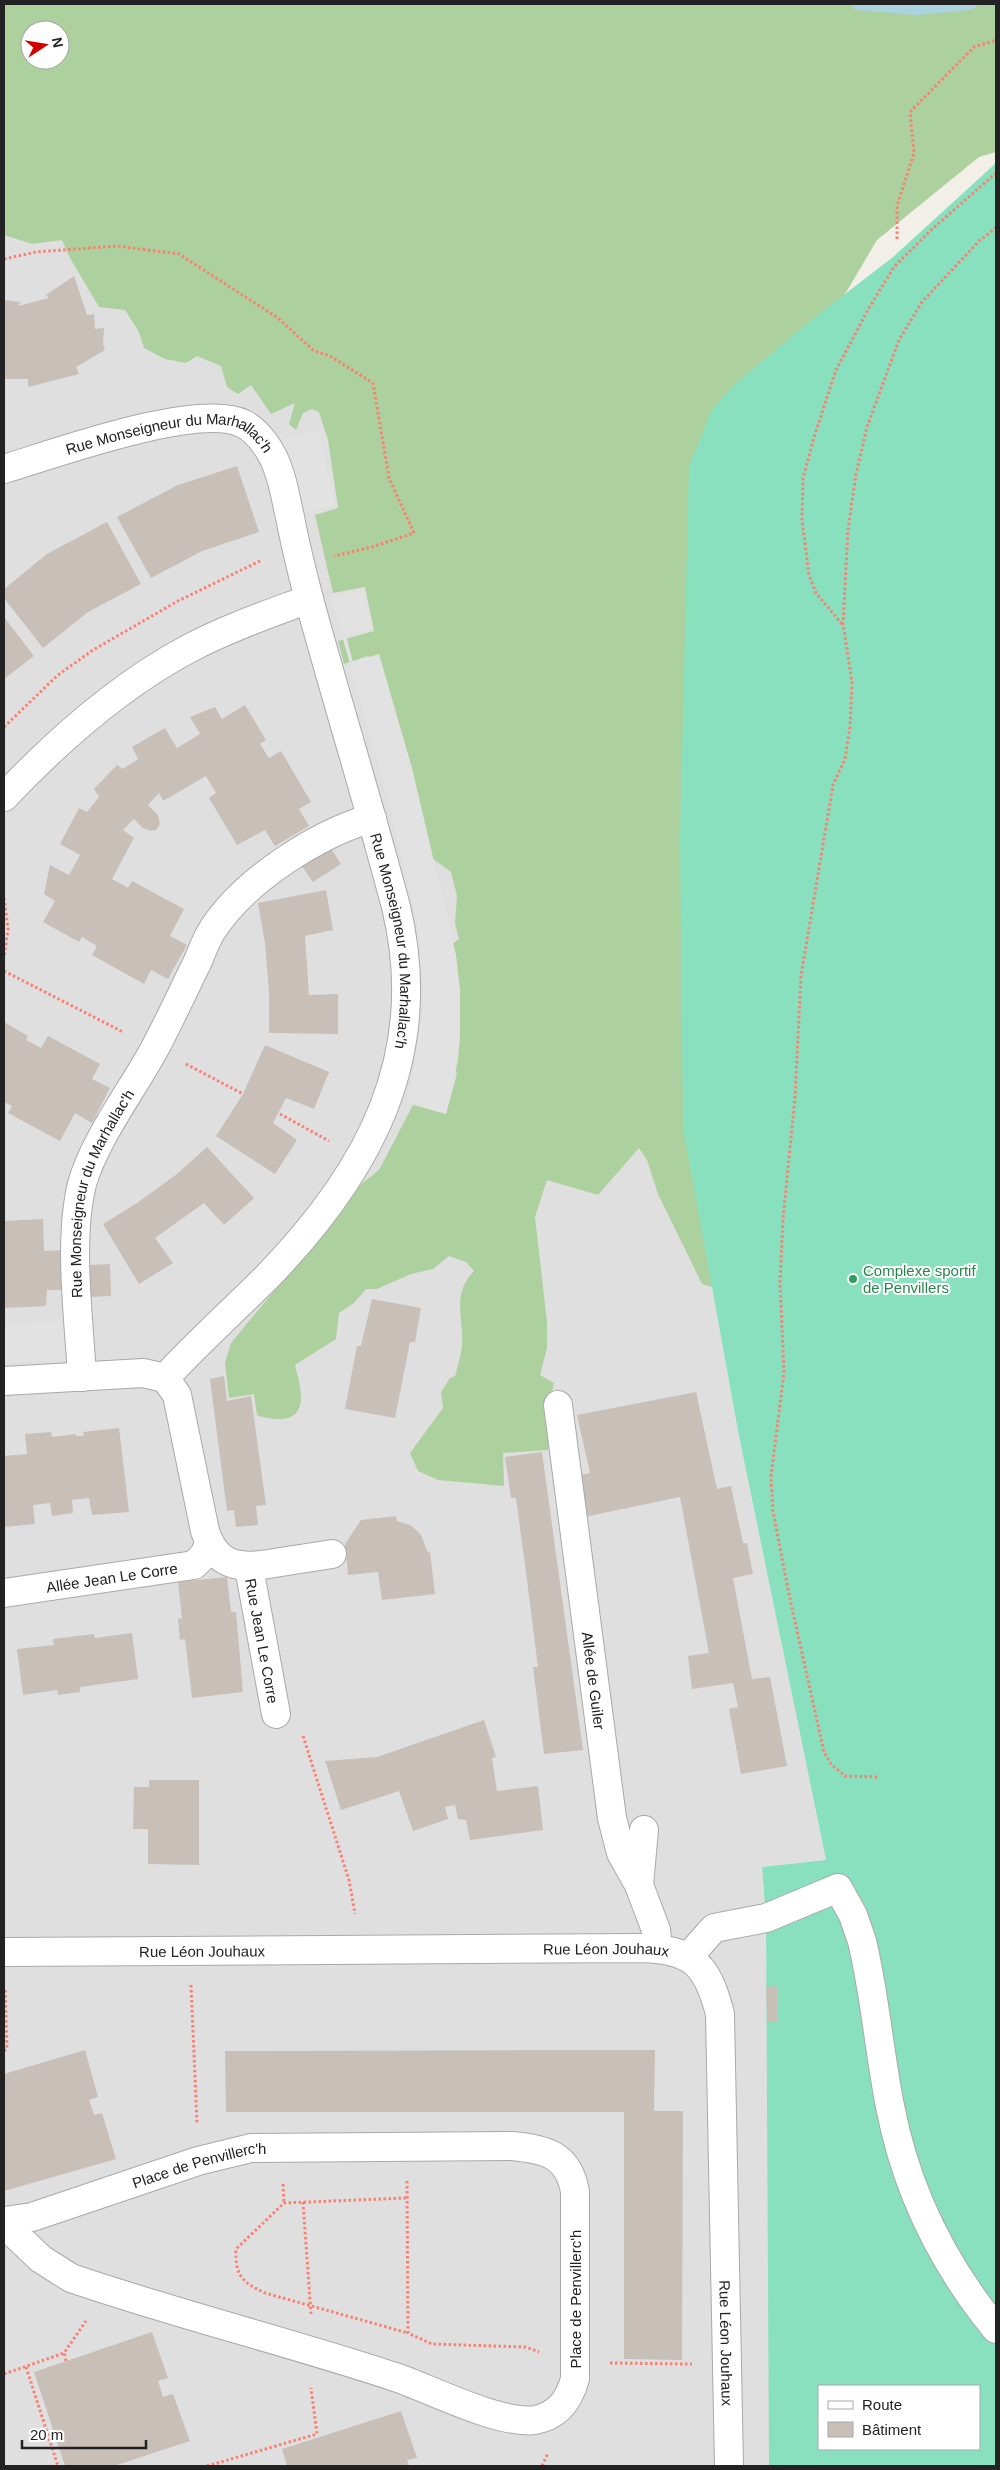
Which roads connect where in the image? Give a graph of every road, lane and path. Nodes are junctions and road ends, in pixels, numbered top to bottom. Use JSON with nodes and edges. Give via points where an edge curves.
{"nodes":[{"id":1,"x":996,"y":40,"type":"edge"},
{"id":2,"x":996,"y":173,"type":"edge"},
{"id":3,"x":996,"y":228,"type":"edge"},
{"id":4,"x":897,"y":239,"type":"dead end"},
{"id":5,"x":4,"y":259,"type":"edge"},
{"id":6,"x":4,"y":469,"type":"edge"},
{"id":7,"x":296,"y":549,"type":"junction"},
{"id":8,"x":309,"y":599,"type":"junction"},
{"id":9,"x":843,"y":624,"type":"junction"},
{"id":10,"x":4,"y":727,"type":"edge"},
{"id":11,"x":4,"y":797,"type":"edge"},
{"id":12,"x":372,"y":818,"type":"junction"},
{"id":13,"x":4,"y":898,"type":"edge"},
{"id":14,"x":4,"y":958,"type":"edge"},
{"id":15,"x":280,"y":1114,"type":"dead end"},
{"id":16,"x":360,"y":1158,"type":"junction"},
{"id":17,"x":82,"y":1377,"type":"junction"},
{"id":18,"x":165,"y":1378,"type":"junction"},
{"id":19,"x":4,"y":1381,"type":"edge"},
{"id":20,"x":558,"y":1404,"type":"dead end"},
{"id":21,"x":209,"y":1544,"type":"junction"},
{"id":22,"x":332,"y":1554,"type":"dead end"},
{"id":23,"x":249,"y":1568,"type":"junction"},
{"id":24,"x":4,"y":1593,"type":"edge"},
{"id":25,"x":276,"y":1714,"type":"joint"},
{"id":26,"x":876,"y":1777,"type":"dead end"},
{"id":27,"x":644,"y":1830,"type":"dead end"},
{"id":28,"x":639,"y":1886,"type":"junction"},
{"id":29,"x":658,"y":1948,"type":"junction"},
{"id":30,"x":190,"y":1950,"type":"junction"},
{"id":31,"x":360,"y":1951,"type":"junction"},
{"id":32,"x":4,"y":1952,"type":"edge"},
{"id":33,"x":689,"y":1956,"type":"junction"},
{"id":34,"x":5,"y":1985,"type":"edge"},
{"id":35,"x":4,"y":2051,"type":"edge"},
{"id":36,"x":407,"y":2148,"type":"junction"},
{"id":37,"x":198,"y":2161,"type":"junction"},
{"id":38,"x":406,"y":2198,"type":"junction"},
{"id":39,"x":304,"y":2202,"type":"junction"},
{"id":40,"x":4,"y":2223,"type":"edge"},
{"id":41,"x":98,"y":2287,"type":"junction"},
{"id":42,"x":311,"y":2306,"type":"junction"},
{"id":43,"x":996,"y":2329,"type":"edge"},
{"id":44,"x":408,"y":2333,"type":"junction"},
{"id":45,"x":64,"y":2353,"type":"junction"},
{"id":46,"x":312,"y":2353,"type":"junction"},
{"id":47,"x":66,"y":2361,"type":"dead end"},
{"id":48,"x":575,"y":2363,"type":"junction"},
{"id":49,"x":727,"y":2365,"type":"junction"},
{"id":50,"x":26,"y":2367,"type":"junction"},
{"id":51,"x":4,"y":2374,"type":"edge"},
{"id":52,"x":58,"y":2466,"type":"edge"},
{"id":53,"x":207,"y":2466,"type":"edge"},
{"id":54,"x":729,"y":2466,"type":"edge"}],
"edges":[{"from":1,"to":4,"type":"path","via":[[974,47],[910,112],[914,153],[897,206]]},
{"from":2,"to":9,"type":"path","via":[[930,231],[894,268],[836,370],[803,478],[802,520],[809,576],[816,593]]},
{"from":3,"to":9,"type":"path","via":[[973,247],[922,302],[899,340],[881,385],[856,474],[848,530]]},
{"from":5,"to":7,"type":"path","via":[[36,252],[117,246],[179,254],[278,318],[314,351],[330,356],[373,383],[389,478],[414,533],[327,557],[323,542]]},
{"from":6,"to":7,"type":"street","name":"Rue Monseigneur du Marhallac'h","via":[[160,424],[195,418],[224,418],[245,424],[274,458]]},
{"from":7,"to":8,"type":"street","name":"Rue Monseigneur du Marhallac'h"},
{"from":7,"to":10,"type":"path","via":[[280,552],[197,591],[94,650],[58,675]]},
{"from":8,"to":11,"type":"street","via":[[191,648],[134,682],[77,727]]},
{"from":8,"to":12,"type":"street","name":"Rue Monseigneur du Marhallac'h"},
{"from":9,"to":26,"type":"path","via":[[852,682],[850,727],[844,758],[832,785],[801,976],[795,1098],[782,1219],[780,1282],[784,1372],[771,1477],[773,1512],[824,1752],[831,1764],[845,1776]]},
{"from":12,"to":16,"type":"street","name":"Rue Monseigneur du Marhallac'h","via":[[402,931],[407,1004],[389,1096]]},
{"from":12,"to":17,"type":"street","name":"Rue Monseigneur du Marhallac'h","via":[[338,830],[285,862],[230,908],[213,929],[155,1048],[110,1124],[86,1174],[79,1203],[76,1262]]},
{"from":13,"to":14,"type":"path","via":[[8,929]]},
{"from":15,"to":16,"type":"path"},
{"from":16,"to":18,"type":"street","name":"Rue Monseigneur du Marhallac'h","via":[[335,1198],[292,1250]]},
{"from":17,"to":18,"type":"street","via":[[143,1373]]},
{"from":17,"to":19,"type":"street"},
{"from":18,"to":21,"type":"street","via":[[180,1405]]},
{"from":20,"to":28,"type":"street","name":"Allée de Guiler","via":[[612,1818],[621,1853]]},
{"from":21,"to":23,"type":"street","via":[[226,1561]]},
{"from":21,"to":24,"type":"street","name":"Allée Jean Le Corre","via":[[194,1565]]},
{"from":22,"to":23,"type":"street"},
{"from":23,"to":25,"type":"street","name":"Rue Jean Le Corre"},
{"from":25,"to":31,"type":"path","via":[[297,1717],[349,1880]]},
{"from":27,"to":28,"type":"street"},
{"from":28,"to":29,"type":"street","name":"Allée de Guiler","via":[[656,1930]]},
{"from":29,"to":31,"type":"street","name":"Rue Léon Jouhaux"},
{"from":29,"to":33,"type":"street","name":"Rue Léon Jouhaux"},
{"from":30,"to":31,"type":"street","name":"Rue Léon Jouhaux"},
{"from":30,"to":32,"type":"street","name":"Rue Léon Jouhaux"},
{"from":30,"to":37,"type":"path"},
{"from":33,"to":43,"type":"street","via":[[714,1928],[766,1918],[838,1888],[862,1941],[890,2108],[923,2215],[957,2279]]},
{"from":33,"to":49,"type":"street","name":"Rue Léon Jouhaux","via":[[711,1984],[720,2014]]},
{"from":34,"to":35,"type":"path","via":[[7,2050]]},
{"from":36,"to":37,"type":"street","name":"Place de Penvillerc'h","via":[[257,2148]]},
{"from":36,"to":38,"type":"path"},
{"from":36,"to":48,"type":"street","name":"Place de Penvillerc'h","via":[[512,2146],[547,2152],[560,2159],[572,2176],[575,2192]]},
{"from":37,"to":40,"type":"street","name":"Place de Penvillerc'h","via":[[32,2217]]},
{"from":38,"to":39,"type":"path"},
{"from":38,"to":44,"type":"path"},
{"from":39,"to":42,"type":"path"},
{"from":39,"to":42,"type":"path","via":[[284,2203],[236,2249],[235,2264],[245,2284],[264,2293]]},
{"from":40,"to":41,"type":"street","name":"Place de Penvillerc'h","via":[[54,2268]]},
{"from":41,"to":45,"type":"path","via":[[85,2323]]},
{"from":41,"to":46,"type":"street","name":"Place de Penvillerc'h"},
{"from":42,"to":44,"type":"path"},
{"from":44,"to":48,"type":"path","via":[[432,2344],[526,2347]]},
{"from":45,"to":47,"type":"path"},
{"from":45,"to":50,"type":"path"},
{"from":46,"to":48,"type":"street","name":"Place de Penvillerc'h","via":[[397,2378],[504,2416],[534,2420],[557,2410],[566,2402],[575,2379]]},
{"from":46,"to":53,"type":"path","via":[[311,2388],[317,2434]]},
{"from":48,"to":49,"type":"path"},
{"from":49,"to":54,"type":"street","name":"Rue Léon Jouhaux"},
{"from":50,"to":51,"type":"path"},
{"from":50,"to":52,"type":"path"}]}
